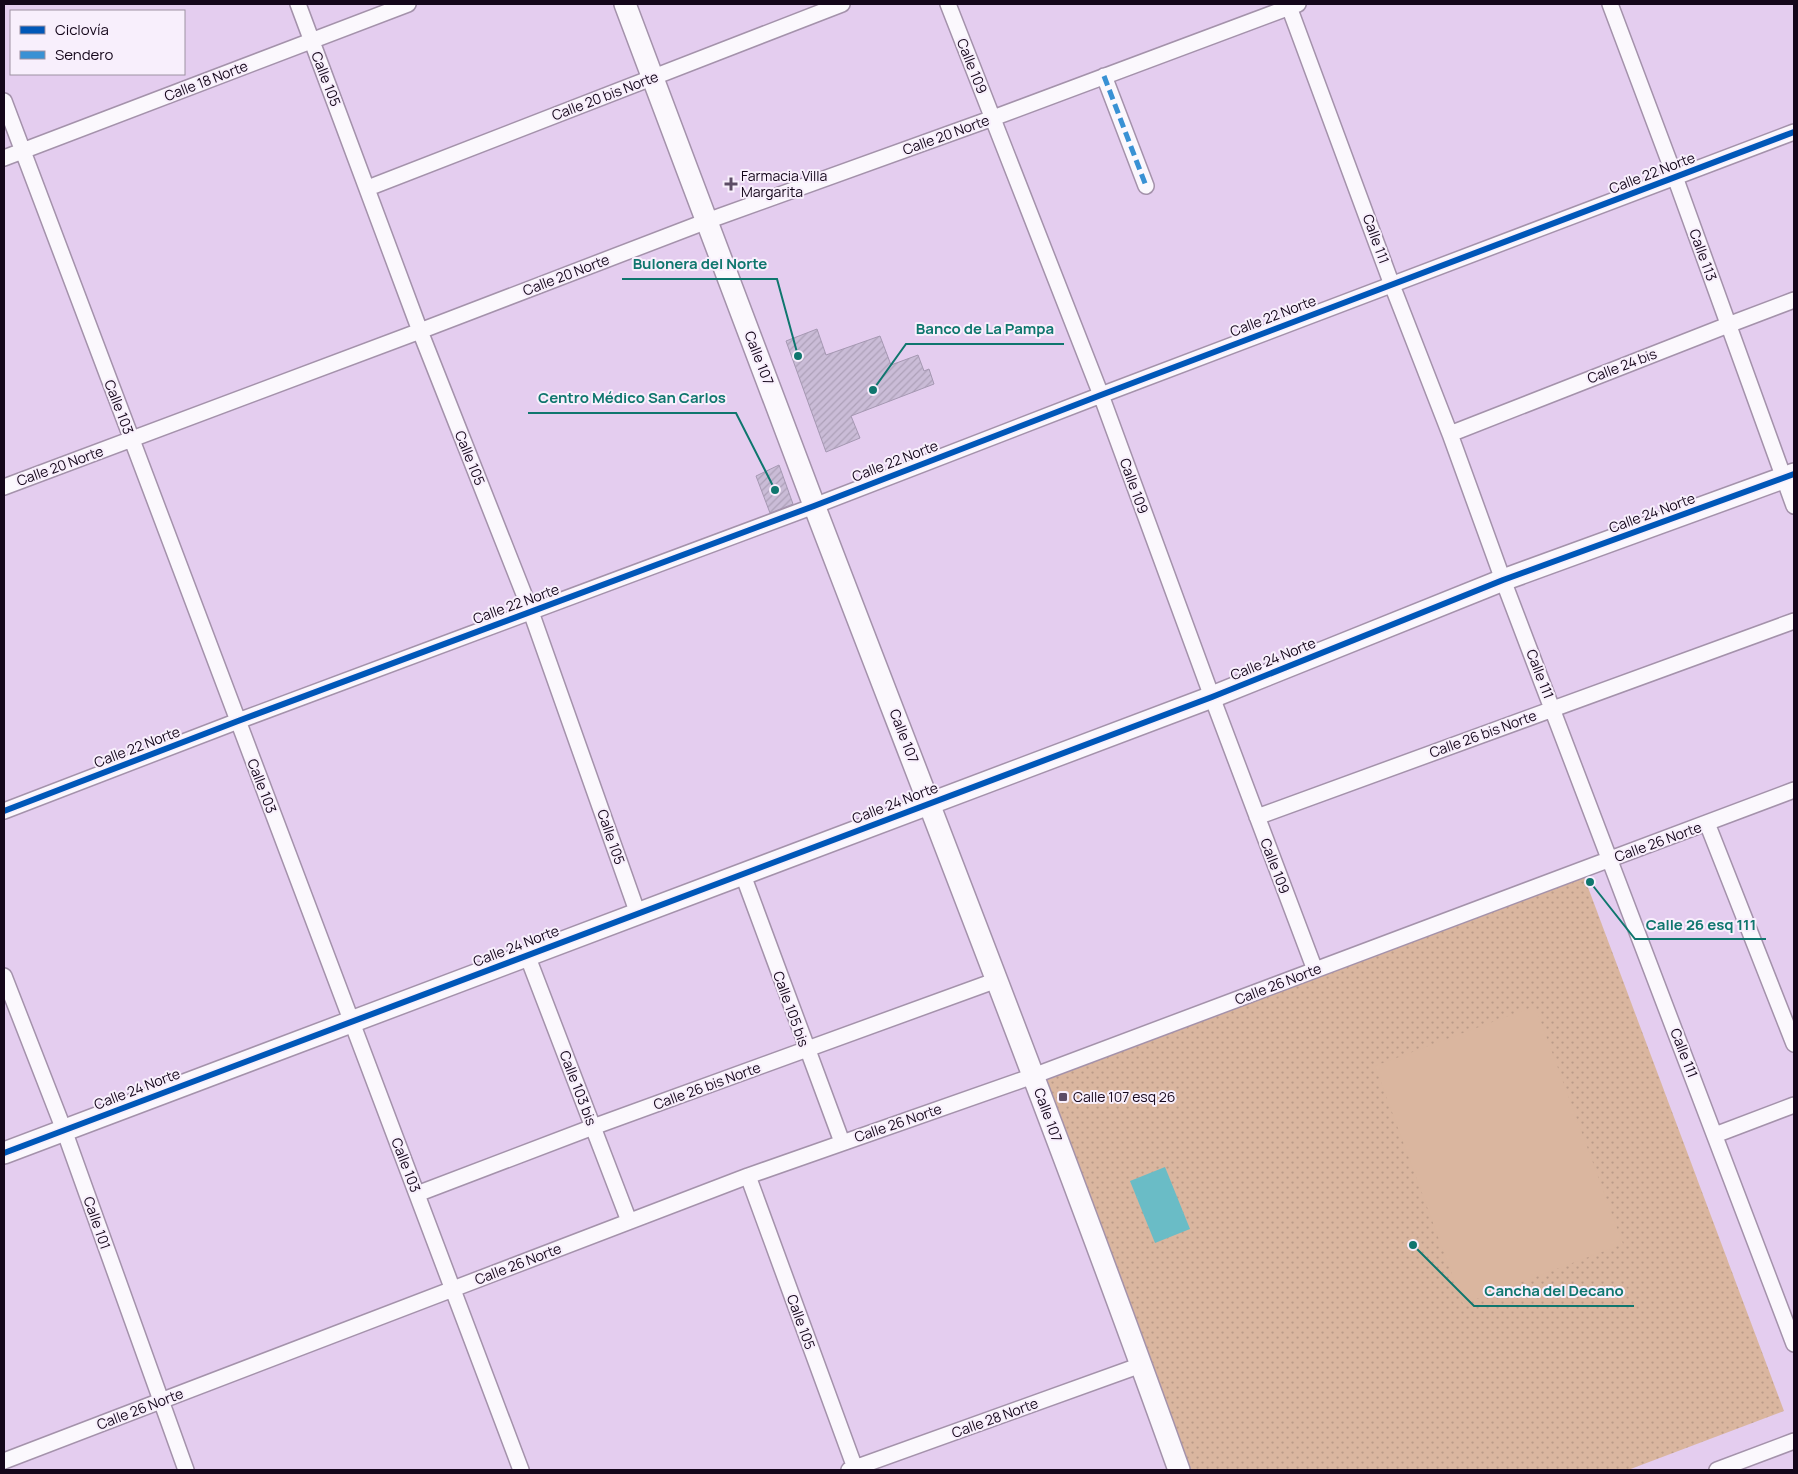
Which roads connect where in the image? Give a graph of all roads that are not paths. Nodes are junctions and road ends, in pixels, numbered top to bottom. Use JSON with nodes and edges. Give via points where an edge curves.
{"nodes":[{"id":1,"x":298,"y":4,"type":"edge"},
{"id":2,"x":408,"y":4,"type":"edge"},
{"id":3,"x":625,"y":4,"type":"edge"},
{"id":4,"x":842,"y":4,"type":"edge"},
{"id":5,"x":948,"y":4,"type":"edge"},
{"id":6,"x":1610,"y":4,"type":"edge"},
{"id":7,"x":1292,"y":5,"type":"edge"},
{"id":8,"x":311,"y":40,"type":"junction"},
{"id":9,"x":1104,"y":76,"type":"junction"},
{"id":10,"x":653,"y":77,"type":"junction"},
{"id":11,"x":4,"y":101,"type":"edge"},
{"id":12,"x":993,"y":118,"type":"junction"},
{"id":13,"x":1794,"y":132,"type":"edge"},
{"id":14,"x":23,"y":151,"type":"junction"},
{"id":15,"x":4,"y":158,"type":"edge"},
{"id":16,"x":1675,"y":177,"type":"junction"},
{"id":17,"x":1146,"y":186,"type":"dead end"},
{"id":18,"x":368,"y":188,"type":"junction"},
{"id":19,"x":707,"y":221,"type":"junction"},
{"id":20,"x":1392,"y":285,"type":"junction"},
{"id":21,"x":1794,"y":300,"type":"edge"},
{"id":22,"x":1728,"y":325,"type":"junction"},
{"id":23,"x":420,"y":331,"type":"junction"},
{"id":24,"x":1101,"y":395,"type":"junction"},
{"id":25,"x":1450,"y":434,"type":"junction"},
{"id":26,"x":131,"y":439,"type":"junction"},
{"id":27,"x":1789,"y":476,"type":"edge"},
{"id":28,"x":4,"y":487,"type":"edge"},
{"id":29,"x":814,"y":506,"type":"junction"},
{"id":30,"x":1794,"y":506,"type":"edge"},
{"id":31,"x":1503,"y":580,"type":"junction"},
{"id":32,"x":532,"y":612,"type":"junction"},
{"id":33,"x":1794,"y":621,"type":"edge"},
{"id":34,"x":1212,"y":697,"type":"junction"},
{"id":35,"x":1553,"y":708,"type":"junction"},
{"id":36,"x":238,"y":721,"type":"junction"},
{"id":37,"x":1794,"y":790,"type":"edge"},
{"id":38,"x":930,"y":803,"type":"junction"},
{"id":39,"x":4,"y":811,"type":"edge"},
{"id":40,"x":1257,"y":817,"type":"junction"},
{"id":41,"x":1707,"y":823,"type":"junction"},
{"id":42,"x":1610,"y":859,"type":"junction"},
{"id":43,"x":743,"y":875,"type":"junction"},
{"id":44,"x":638,"y":914,"type":"junction"},
{"id":45,"x":527,"y":955,"type":"junction"},
{"id":46,"x":1315,"y":970,"type":"junction"},
{"id":47,"x":4,"y":976,"type":"edge"},
{"id":48,"x":996,"y":980,"type":"junction"},
{"id":49,"x":351,"y":1022,"type":"junction"},
{"id":50,"x":1794,"y":1044,"type":"edge"},
{"id":51,"x":806,"y":1050,"type":"junction"},
{"id":52,"x":1033,"y":1076,"type":"junction"},
{"id":53,"x":1794,"y":1105,"type":"edge"},
{"id":54,"x":593,"y":1128,"type":"junction"},
{"id":55,"x":64,"y":1130,"type":"junction"},
{"id":56,"x":1715,"y":1135,"type":"junction"},
{"id":57,"x":842,"y":1142,"type":"junction"},
{"id":58,"x":4,"y":1153,"type":"edge"},
{"id":59,"x":748,"y":1176,"type":"junction"},
{"id":60,"x":417,"y":1194,"type":"junction"},
{"id":61,"x":629,"y":1221,"type":"junction"},
{"id":62,"x":453,"y":1290,"type":"junction"},
{"id":63,"x":1794,"y":1344,"type":"edge"},
{"id":64,"x":1141,"y":1366,"type":"junction"},
{"id":65,"x":160,"y":1401,"type":"junction"},
{"id":66,"x":1794,"y":1441,"type":"edge"},
{"id":67,"x":4,"y":1460,"type":"edge"},
{"id":68,"x":852,"y":1469,"type":"edge"},
{"id":69,"x":186,"y":1470,"type":"edge"},
{"id":70,"x":521,"y":1470,"type":"edge"},
{"id":71,"x":1179,"y":1470,"type":"edge"},
{"id":72,"x":1716,"y":1470,"type":"edge"}],
"edges":[{"from":1,"to":8,"type":"street","name":"Calle 105"},
{"from":2,"to":8,"type":"street","name":"Calle 18 Norte"},
{"from":3,"to":10,"type":"street","name":"Calle 107"},
{"from":4,"to":10,"type":"street","name":"Calle 20 bis Norte"},
{"from":5,"to":12,"type":"street","name":"Calle 109"},
{"from":6,"to":16,"type":"street","name":"Calle 113"},
{"from":7,"to":9,"type":"street","name":"Calle 20 Norte"},
{"from":7,"to":20,"type":"street","name":"Calle 111"},
{"from":8,"to":14,"type":"street","name":"Calle 18 Norte"},
{"from":8,"to":18,"type":"street","name":"Calle 105"},
{"from":9,"to":12,"type":"street","name":"Calle 20 Norte"},
{"from":9,"to":17,"type":"street"},
{"from":10,"to":18,"type":"street","name":"Calle 20 bis Norte"},
{"from":10,"to":19,"type":"street","name":"Calle 107"},
{"from":11,"to":14,"type":"street","name":"Calle 103"},
{"from":12,"to":19,"type":"street","name":"Calle 20 Norte"},
{"from":12,"to":24,"type":"street","name":"Calle 109"},
{"from":13,"to":16,"type":"street","name":"Calle 22 Norte"},
{"from":14,"to":15,"type":"street","name":"Calle 18 Norte"},
{"from":14,"to":26,"type":"street","name":"Calle 103"},
{"from":16,"to":20,"type":"street","name":"Calle 22 Norte"},
{"from":16,"to":22,"type":"street","name":"Calle 113"},
{"from":18,"to":23,"type":"street","name":"Calle 105"},
{"from":19,"to":23,"type":"street","name":"Calle 20 Norte"},
{"from":19,"to":29,"type":"street","name":"Calle 107"},
{"from":20,"to":24,"type":"street","name":"Calle 22 Norte"},
{"from":20,"to":25,"type":"street","name":"Calle 111"},
{"from":21,"to":22,"type":"street","name":"Calle 24 bis"},
{"from":22,"to":25,"type":"street","name":"Calle 24 bis"},
{"from":22,"to":27,"type":"street","name":"Calle 113"},
{"from":23,"to":26,"type":"street","name":"Calle 20 Norte"},
{"from":23,"to":32,"type":"street","name":"Calle 105"},
{"from":24,"to":29,"type":"street","name":"Calle 22 Norte"},
{"from":24,"to":34,"type":"street","name":"Calle 109"},
{"from":25,"to":31,"type":"street","name":"Calle 111"},
{"from":26,"to":28,"type":"street","name":"Calle 20 Norte"},
{"from":26,"to":36,"type":"street","name":"Calle 103"},
{"from":27,"to":30,"type":"street","name":"Calle 113"},
{"from":27,"to":31,"type":"street","name":"Calle 24 Norte"},
{"from":29,"to":32,"type":"street","name":"Calle 22 Norte"},
{"from":29,"to":38,"type":"street","name":"Calle 107"},
{"from":31,"to":34,"type":"street","name":"Calle 24 Norte"},
{"from":31,"to":35,"type":"street","name":"Calle 111"},
{"from":32,"to":36,"type":"street","name":"Calle 22 Norte"},
{"from":32,"to":44,"type":"street","name":"Calle 105"},
{"from":33,"to":35,"type":"street","name":"Calle 26 bis Norte"},
{"from":34,"to":38,"type":"street","name":"Calle 24 Norte"},
{"from":34,"to":40,"type":"street","name":"Calle 109"},
{"from":35,"to":40,"type":"street","name":"Calle 26 bis Norte"},
{"from":35,"to":42,"type":"street","name":"Calle 111"},
{"from":36,"to":39,"type":"street","name":"Calle 22 Norte"},
{"from":36,"to":49,"type":"street","name":"Calle 103"},
{"from":37,"to":41,"type":"street","name":"Calle 26 Norte"},
{"from":38,"to":43,"type":"street","name":"Calle 24 Norte"},
{"from":38,"to":48,"type":"street","name":"Calle 107"},
{"from":40,"to":46,"type":"street","name":"Calle 109"},
{"from":41,"to":42,"type":"street","name":"Calle 26 Norte"},
{"from":41,"to":50,"type":"street"},
{"from":42,"to":46,"type":"street","name":"Calle 26 Norte"},
{"from":42,"to":56,"type":"street","name":"Calle 111"},
{"from":43,"to":44,"type":"street","name":"Calle 24 Norte"},
{"from":43,"to":51,"type":"street","name":"Calle 105 bis"},
{"from":44,"to":45,"type":"street","name":"Calle 24 Norte"},
{"from":45,"to":49,"type":"street","name":"Calle 24 Norte"},
{"from":45,"to":54,"type":"street","name":"Calle 103 bis"},
{"from":46,"to":52,"type":"street","name":"Calle 26 Norte"},
{"from":47,"to":55,"type":"street","name":"Calle 101"},
{"from":48,"to":51,"type":"street","name":"Calle 26 bis Norte"},
{"from":48,"to":52,"type":"street","name":"Calle 107"},
{"from":49,"to":55,"type":"street","name":"Calle 24 Norte"},
{"from":49,"to":60,"type":"street","name":"Calle 103"},
{"from":51,"to":54,"type":"street","name":"Calle 26 bis Norte"},
{"from":51,"to":57,"type":"street","name":"Calle 105 bis"},
{"from":52,"to":57,"type":"street","name":"Calle 26 Norte"},
{"from":52,"to":64,"type":"street","name":"Calle 107"},
{"from":53,"to":56,"type":"street"},
{"from":54,"to":60,"type":"street","name":"Calle 26 bis Norte"},
{"from":54,"to":61,"type":"street","name":"Calle 103 bis"},
{"from":55,"to":58,"type":"street","name":"Calle 24 Norte"},
{"from":55,"to":65,"type":"street","name":"Calle 101"},
{"from":56,"to":63,"type":"street","name":"Calle 111"},
{"from":57,"to":59,"type":"street","name":"Calle 26 Norte"},
{"from":59,"to":61,"type":"street","name":"Calle 26 Norte"},
{"from":59,"to":68,"type":"street","name":"Calle 105"},
{"from":60,"to":62,"type":"street","name":"Calle 103"},
{"from":61,"to":62,"type":"street","name":"Calle 26 Norte"},
{"from":62,"to":65,"type":"street","name":"Calle 26 Norte"},
{"from":62,"to":70,"type":"street","name":"Calle 103"},
{"from":64,"to":68,"type":"street","name":"Calle 28 Norte"},
{"from":64,"to":71,"type":"street","name":"Calle 107"},
{"from":65,"to":67,"type":"street","name":"Calle 26 Norte"},
{"from":65,"to":69,"type":"street","name":"Calle 101"},
{"from":66,"to":72,"type":"street"}]}
